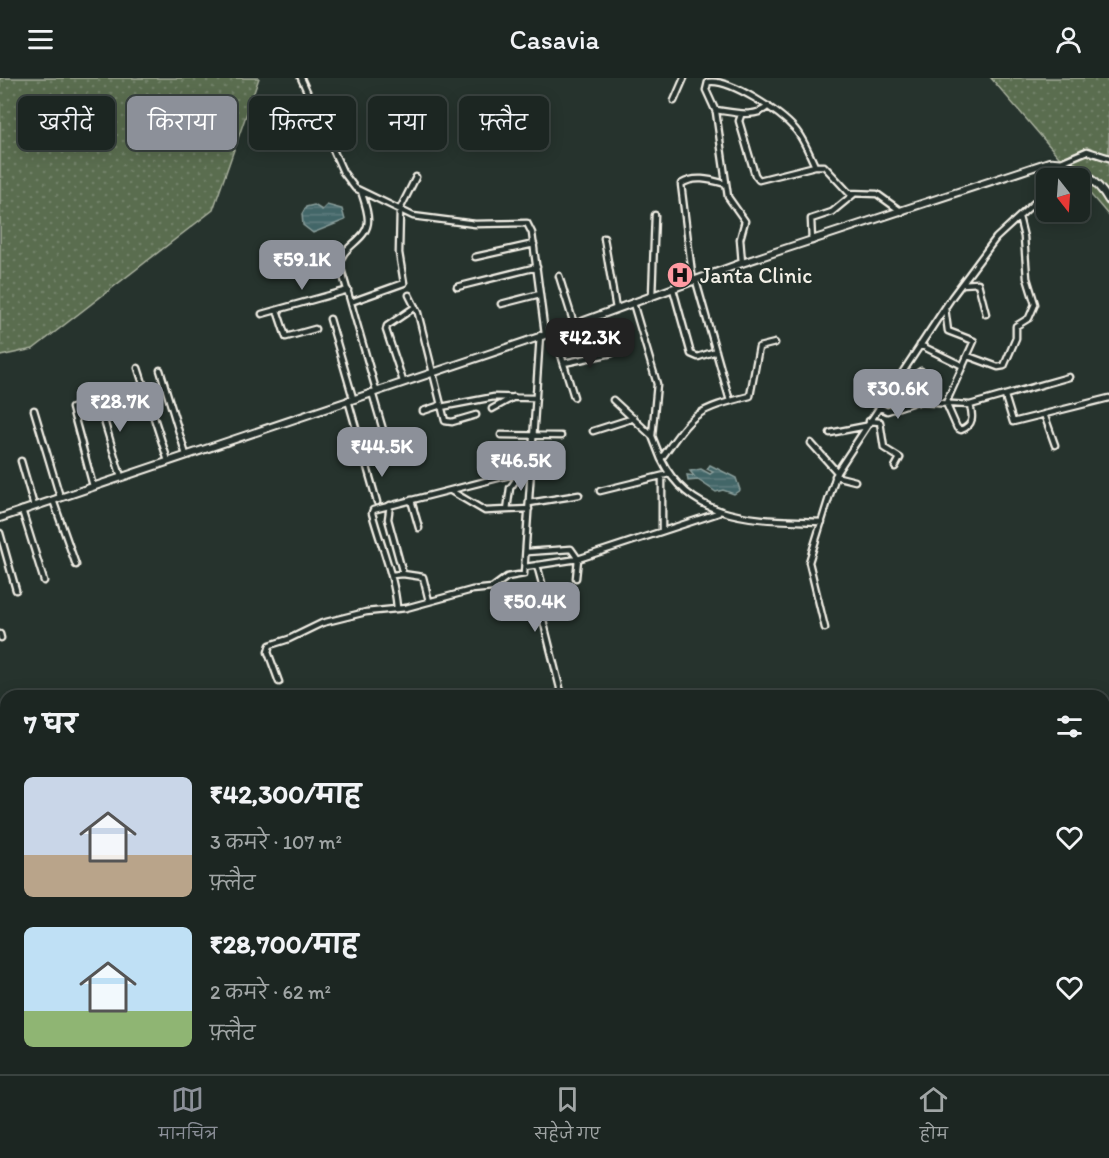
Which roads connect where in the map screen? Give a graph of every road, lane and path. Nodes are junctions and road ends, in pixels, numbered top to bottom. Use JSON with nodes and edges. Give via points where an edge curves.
{"nodes":[{"id":1,"x":302,"y":78,"type":"edge"},
{"id":2,"x":684,"y":78,"type":"edge"},
{"id":3,"x":702,"y":78,"type":"edge"},
{"id":4,"x":708,"y":82,"type":"junction"},
{"id":5,"x":674,"y":101,"type":"dead end"},
{"id":6,"x":768,"y":106,"type":"junction"},
{"id":7,"x":716,"y":110,"type":"junction"},
{"id":8,"x":741,"y":116,"type":"junction"},
{"id":9,"x":1109,"y":158,"type":"edge"},
{"id":10,"x":1063,"y":163,"type":"junction"},
{"id":11,"x":815,"y":166,"type":"junction"},
{"id":12,"x":1060,"y":168,"type":"edge"},
{"id":13,"x":416,"y":177,"type":"dead end"},
{"id":14,"x":726,"y":184,"type":"junction"},
{"id":15,"x":361,"y":191,"type":"junction"},
{"id":16,"x":854,"y":194,"type":"junction"},
{"id":17,"x":1036,"y":201,"type":"edge"},
{"id":18,"x":1109,"y":201,"type":"edge"},
{"id":19,"x":400,"y":209,"type":"junction"},
{"id":20,"x":902,"y":212,"type":"junction"},
{"id":21,"x":655,"y":215,"type":"dead end"},
{"id":22,"x":1019,"y":217,"type":"junction"},
{"id":23,"x":604,"y":238,"type":"dead end"},
{"id":24,"x":812,"y":241,"type":"junction"},
{"id":25,"x":534,"y":244,"type":"junction"},
{"id":26,"x":475,"y":257,"type":"dead end"},
{"id":27,"x":742,"y":263,"type":"junction"},
{"id":28,"x":537,"y":267,"type":"junction"},
{"id":29,"x":559,"y":276,"type":"dead end"},
{"id":30,"x":695,"y":282,"type":"junction"},
{"id":31,"x":962,"y":284,"type":"junction"},
{"id":32,"x":457,"y":287,"type":"dead end"},
{"id":33,"x":673,"y":289,"type":"junction"},
{"id":34,"x":348,"y":290,"type":"junction"},
{"id":35,"x":540,"y":294,"type":"junction"},
{"id":36,"x":409,"y":295,"type":"dead end"},
{"id":37,"x":652,"y":296,"type":"junction"},
{"id":38,"x":351,"y":302,"type":"junction"},
{"id":39,"x":633,"y":303,"type":"junction"},
{"id":40,"x":501,"y":304,"type":"dead end"},
{"id":41,"x":415,"y":307,"type":"junction"},
{"id":42,"x":945,"y":308,"type":"junction"},
{"id":43,"x":616,"y":309,"type":"junction"},
{"id":44,"x":277,"y":310,"type":"junction"},
{"id":45,"x":262,"y":314,"type":"dead end"},
{"id":46,"x":986,"y":314,"type":"dead end"},
{"id":47,"x":330,"y":319,"type":"dead end"},
{"id":48,"x":574,"y":324,"type":"junction"},
{"id":49,"x":315,"y":329,"type":"dead end"},
{"id":50,"x":554,"y":332,"type":"junction"},
{"id":51,"x":542,"y":334,"type":"junction"},
{"id":52,"x":286,"y":336,"type":"junction"},
{"id":53,"x":278,"y":338,"type":"dead end"},
{"id":54,"x":775,"y":343,"type":"dead end"},
{"id":55,"x":920,"y":345,"type":"junction"},
{"id":56,"x":716,"y":351,"type":"junction"},
{"id":57,"x":612,"y":353,"type":"dead end"},
{"id":58,"x":968,"y":356,"type":"junction"},
{"id":59,"x":564,"y":363,"type":"junction"},
{"id":60,"x":963,"y":366,"type":"junction"},
{"id":61,"x":138,"y":368,"type":"dead end"},
{"id":62,"x":160,"y":370,"type":"dead end"},
{"id":63,"x":921,"y":371,"type":"dead end"},
{"id":64,"x":432,"y":372,"type":"junction"},
{"id":65,"x":1070,"y":378,"type":"dead end"},
{"id":66,"x":403,"y":381,"type":"junction"},
{"id":67,"x":901,"y":381,"type":"junction"},
{"id":68,"x":374,"y":391,"type":"junction"},
{"id":69,"x":1005,"y":396,"type":"junction"},
{"id":70,"x":98,"y":397,"type":"dead end"},
{"id":71,"x":514,"y":397,"type":"junction"},
{"id":72,"x":574,"y":397,"type":"dead end"},
{"id":73,"x":534,"y":398,"type":"junction"},
{"id":74,"x":1109,"y":398,"type":"edge"},
{"id":75,"x":350,"y":399,"type":"junction"},
{"id":76,"x":613,"y":400,"type":"dead end"},
{"id":77,"x":730,"y":401,"type":"junction"},
{"id":78,"x":917,"y":401,"type":"junction"},
{"id":79,"x":946,"y":403,"type":"junction"},
{"id":80,"x":970,"y":405,"type":"junction"},
{"id":81,"x":441,"y":406,"type":"junction"},
{"id":82,"x":879,"y":407,"type":"junction"},
{"id":83,"x":72,"y":408,"type":"dead end"},
{"id":84,"x":492,"y":409,"type":"dead end"},
{"id":85,"x":34,"y":410,"type":"dead end"},
{"id":86,"x":423,"y":411,"type":"dead end"},
{"id":87,"x":1044,"y":414,"type":"junction"},
{"id":88,"x":476,"y":415,"type":"dead end"},
{"id":89,"x":634,"y":418,"type":"junction"},
{"id":90,"x":868,"y":424,"type":"junction"},
{"id":91,"x":593,"y":431,"type":"dead end"},
{"id":92,"x":831,"y":433,"type":"dead end"},
{"id":93,"x":501,"y":435,"type":"dead end"},
{"id":94,"x":561,"y":436,"type":"dead end"},
{"id":95,"x":652,"y":436,"type":"junction"},
{"id":96,"x":531,"y":437,"type":"junction"},
{"id":97,"x":811,"y":443,"type":"dead end"},
{"id":98,"x":1055,"y":445,"type":"dead end"},
{"id":99,"x":394,"y":450,"type":"dead end"},
{"id":100,"x":186,"y":455,"type":"junction"},
{"id":101,"x":661,"y":459,"type":"junction"},
{"id":102,"x":21,"y":461,"type":"dead end"},
{"id":103,"x":168,"y":461,"type":"junction"},
{"id":104,"x":895,"y":467,"type":"dead end"},
{"id":105,"x":529,"y":470,"type":"junction"},
{"id":106,"x":522,"y":472,"type":"junction"},
{"id":107,"x":669,"y":474,"type":"junction"},
{"id":108,"x":836,"y":474,"type":"junction"},
{"id":109,"x":662,"y":476,"type":"junction"},
{"id":110,"x":121,"y":477,"type":"junction"},
{"id":111,"x":855,"y":481,"type":"dead end"},
{"id":112,"x":93,"y":486,"type":"junction"},
{"id":113,"x":450,"y":490,"type":"junction"},
{"id":114,"x":600,"y":491,"type":"dead end"},
{"id":115,"x":579,"y":495,"type":"dead end"},
{"id":116,"x":57,"y":499,"type":"junction"},
{"id":117,"x":411,"y":500,"type":"junction"},
{"id":118,"x":377,"y":502,"type":"dead end"},
{"id":119,"x":529,"y":502,"type":"junction"},
{"id":120,"x":34,"y":506,"type":"junction"},
{"id":121,"x":390,"y":506,"type":"junction"},
{"id":122,"x":529,"y":509,"type":"junction"},
{"id":123,"x":22,"y":510,"type":"junction"},
{"id":124,"x":507,"y":510,"type":"junction"},
{"id":125,"x":718,"y":513,"type":"junction"},
{"id":126,"x":0,"y":518,"type":"edge"},
{"id":127,"x":822,"y":522,"type":"junction"},
{"id":128,"x":419,"y":528,"type":"dead end"},
{"id":129,"x":662,"y":531,"type":"junction"},
{"id":130,"x":0,"y":533,"type":"edge"},
{"id":131,"x":527,"y":552,"type":"junction"},
{"id":132,"x":578,"y":559,"type":"junction"},
{"id":133,"x":76,"y":565,"type":"dead end"},
{"id":134,"x":537,"y":565,"type":"junction"},
{"id":135,"x":525,"y":567,"type":"junction"},
{"id":136,"x":403,"y":574,"type":"junction"},
{"id":137,"x":391,"y":575,"type":"junction"},
{"id":138,"x":576,"y":578,"type":"dead end"},
{"id":139,"x":44,"y":581,"type":"dead end"},
{"id":140,"x":16,"y":590,"type":"dead end"},
{"id":141,"x":524,"y":600,"type":"dead end"},
{"id":142,"x":429,"y":601,"type":"junction"},
{"id":143,"x":397,"y":608,"type":"junction"},
{"id":144,"x":542,"y":609,"type":"junction"},
{"id":145,"x":825,"y":628,"type":"dead end"},
{"id":146,"x":279,"y":682,"type":"dead end"},
{"id":147,"x":561,"y":690,"type":"edge"}],
"edges":[{"from":1,"to":15,"type":"street","via":[[347,179]]},
{"from":2,"to":5,"type":"street"},
{"from":3,"to":4,"type":"street"},
{"from":4,"to":6,"type":"street","via":[[728,80],[757,95]]},
{"from":4,"to":7,"type":"street","via":[[706,90]]},
{"from":6,"to":8,"type":"street"},
{"from":6,"to":11,"type":"street","via":[[797,131]]},
{"from":7,"to":8,"type":"street"},
{"from":7,"to":14,"type":"street"},
{"from":8,"to":11,"type":"street","via":[[739,121],[759,180]]},
{"from":9,"to":10,"type":"street","via":[[1087,152]]},
{"from":10,"to":12,"type":"street"},
{"from":10,"to":18,"type":"street","via":[[1097,184]]},
{"from":10,"to":20,"type":"street","via":[[1049,162]]},
{"from":11,"to":16,"type":"street","via":[[825,166]]},
{"from":13,"to":19,"type":"street"},
{"from":14,"to":27,"type":"street","via":[[730,203],[745,221],[740,239]]},
{"from":14,"to":30,"type":"street","via":[[694,179],[681,184]]},
{"from":15,"to":19,"type":"street"},
{"from":15,"to":34,"type":"street","via":[[367,229],[340,260]]},
{"from":16,"to":20,"type":"street","via":[[877,194]]},
{"from":16,"to":24,"type":"street","via":[[832,212],[811,219]]},
{"from":17,"to":22,"type":"street"},
{"from":19,"to":25,"type":"street","via":[[422,218],[475,224],[523,221]]},
{"from":19,"to":38,"type":"street","via":[[399,253],[404,283]]},
{"from":20,"to":24,"type":"street"},
{"from":21,"to":37,"type":"street"},
{"from":22,"to":31,"type":"street","via":[[996,238]]},
{"from":22,"to":58,"type":"street","via":[[1027,278],[1035,304],[1031,316],[1016,326],[1016,338],[1004,366]]},
{"from":23,"to":43,"type":"street"},
{"from":24,"to":27,"type":"street"},
{"from":25,"to":26,"type":"street"},
{"from":25,"to":28,"type":"street"},
{"from":27,"to":30,"type":"street"},
{"from":28,"to":32,"type":"street"},
{"from":28,"to":35,"type":"street"},
{"from":29,"to":48,"type":"street"},
{"from":30,"to":33,"type":"street"},
{"from":30,"to":56,"type":"street"},
{"from":31,"to":42,"type":"street"},
{"from":31,"to":46,"type":"street","via":[[978,284]]},
{"from":33,"to":37,"type":"street"},
{"from":33,"to":56,"type":"street","via":[[690,354],[698,357]]},
{"from":34,"to":38,"type":"street"},
{"from":34,"to":44,"type":"street"},
{"from":35,"to":40,"type":"street"},
{"from":35,"to":51,"type":"street"},
{"from":36,"to":41,"type":"street"},
{"from":37,"to":39,"type":"street"},
{"from":38,"to":68,"type":"street"},
{"from":39,"to":43,"type":"street"},
{"from":39,"to":95,"type":"street","via":[[657,384]]},
{"from":41,"to":64,"type":"street"},
{"from":41,"to":66,"type":"street","via":[[386,330]]},
{"from":42,"to":55,"type":"street"},
{"from":42,"to":58,"type":"street","via":[[948,331],[973,339]]},
{"from":43,"to":48,"type":"street"},
{"from":44,"to":45,"type":"street"},
{"from":44,"to":52,"type":"street"},
{"from":47,"to":75,"type":"street"},
{"from":48,"to":50,"type":"street"},
{"from":49,"to":52,"type":"street"},
{"from":50,"to":51,"type":"street"},
{"from":50,"to":59,"type":"street"},
{"from":51,"to":64,"type":"street"},
{"from":51,"to":73,"type":"street"},
{"from":52,"to":53,"type":"street"},
{"from":54,"to":77,"type":"street","via":[[759,348],[750,396]]},
{"from":55,"to":60,"type":"street"},
{"from":55,"to":67,"type":"street"},
{"from":56,"to":77,"type":"street"},
{"from":57,"to":59,"type":"street"},
{"from":58,"to":60,"type":"street"},
{"from":59,"to":72,"type":"street"},
{"from":60,"to":79,"type":"street"},
{"from":61,"to":103,"type":"street"},
{"from":62,"to":100,"type":"street"},
{"from":63,"to":67,"type":"street"},
{"from":64,"to":66,"type":"street"},
{"from":64,"to":81,"type":"street"},
{"from":65,"to":69,"type":"street"},
{"from":66,"to":68,"type":"street"},
{"from":67,"to":78,"type":"street"},
{"from":67,"to":82,"type":"street"},
{"from":68,"to":75,"type":"street"},
{"from":68,"to":99,"type":"street","via":[[388,447]]},
{"from":69,"to":80,"type":"street"},
{"from":69,"to":87,"type":"street","via":[[1012,422]]},
{"from":70,"to":110,"type":"street"},
{"from":71,"to":73,"type":"street"},
{"from":71,"to":81,"type":"street","via":[[494,396]]},
{"from":71,"to":84,"type":"street"},
{"from":73,"to":96,"type":"street"},
{"from":74,"to":87,"type":"street"},
{"from":75,"to":100,"type":"street"},
{"from":75,"to":118,"type":"street"},
{"from":76,"to":89,"type":"street"},
{"from":77,"to":101,"type":"street","via":[[698,413],[687,422]]},
{"from":78,"to":79,"type":"street"},
{"from":78,"to":82,"type":"street","via":[[887,411]]},
{"from":79,"to":80,"type":"street"},
{"from":79,"to":80,"type":"street","via":[[961,430],[970,424]]},
{"from":81,"to":86,"type":"street"},
{"from":81,"to":88,"type":"street","via":[[446,422]]},
{"from":82,"to":90,"type":"street"},
{"from":83,"to":112,"type":"street"},
{"from":85,"to":116,"type":"street"},
{"from":87,"to":98,"type":"street"},
{"from":89,"to":91,"type":"street"},
{"from":89,"to":95,"type":"street"},
{"from":90,"to":92,"type":"street"},
{"from":90,"to":104,"type":"street","via":[[880,422],[884,448],[900,458]]},
{"from":90,"to":108,"type":"street"},
{"from":93,"to":96,"type":"street"},
{"from":94,"to":96,"type":"street"},
{"from":95,"to":101,"type":"street"},
{"from":96,"to":105,"type":"street"},
{"from":97,"to":108,"type":"street"},
{"from":100,"to":103,"type":"street"},
{"from":101,"to":107,"type":"street"},
{"from":102,"to":120,"type":"street"},
{"from":103,"to":110,"type":"street"},
{"from":105,"to":106,"type":"street"},
{"from":105,"to":119,"type":"street"},
{"from":106,"to":113,"type":"street"},
{"from":106,"to":124,"type":"street","via":[[510,488]]},
{"from":107,"to":109,"type":"street"},
{"from":107,"to":125,"type":"street"},
{"from":108,"to":111,"type":"street"},
{"from":108,"to":127,"type":"street"},
{"from":109,"to":114,"type":"street"},
{"from":109,"to":129,"type":"street"},
{"from":110,"to":112,"type":"street"},
{"from":112,"to":116,"type":"street"},
{"from":113,"to":117,"type":"street"},
{"from":113,"to":124,"type":"street","via":[[485,511]]},
{"from":115,"to":119,"type":"street"},
{"from":116,"to":120,"type":"street"},
{"from":116,"to":133,"type":"street"},
{"from":117,"to":121,"type":"street"},
{"from":117,"to":128,"type":"street"},
{"from":119,"to":122,"type":"street"},
{"from":120,"to":123,"type":"street"},
{"from":121,"to":136,"type":"street","via":[[388,519]]},
{"from":121,"to":137,"type":"street","via":[[372,513]]},
{"from":122,"to":124,"type":"street"},
{"from":122,"to":131,"type":"street"},
{"from":123,"to":126,"type":"street"},
{"from":123,"to":139,"type":"street"},
{"from":125,"to":127,"type":"street"},
{"from":125,"to":129,"type":"street"},
{"from":127,"to":145,"type":"street","via":[[809,562]]},
{"from":129,"to":132,"type":"street"},
{"from":130,"to":140,"type":"street"},
{"from":131,"to":132,"type":"street","via":[[571,549]]},
{"from":131,"to":135,"type":"street"},
{"from":132,"to":134,"type":"street"},
{"from":132,"to":138,"type":"street"},
{"from":134,"to":135,"type":"street"},
{"from":134,"to":144,"type":"street","via":[[547,603]]},
{"from":135,"to":142,"type":"street","via":[[522,575],[507,578],[492,588]]},
{"from":136,"to":137,"type":"street"},
{"from":136,"to":142,"type":"street","via":[[423,577]]},
{"from":137,"to":143,"type":"street"},
{"from":141,"to":144,"type":"street","via":[[528,609]]},
{"from":142,"to":143,"type":"street"},
{"from":143,"to":146,"type":"street","via":[[322,623],[270,645],[268,652]]},
{"from":144,"to":147,"type":"street"}]}
